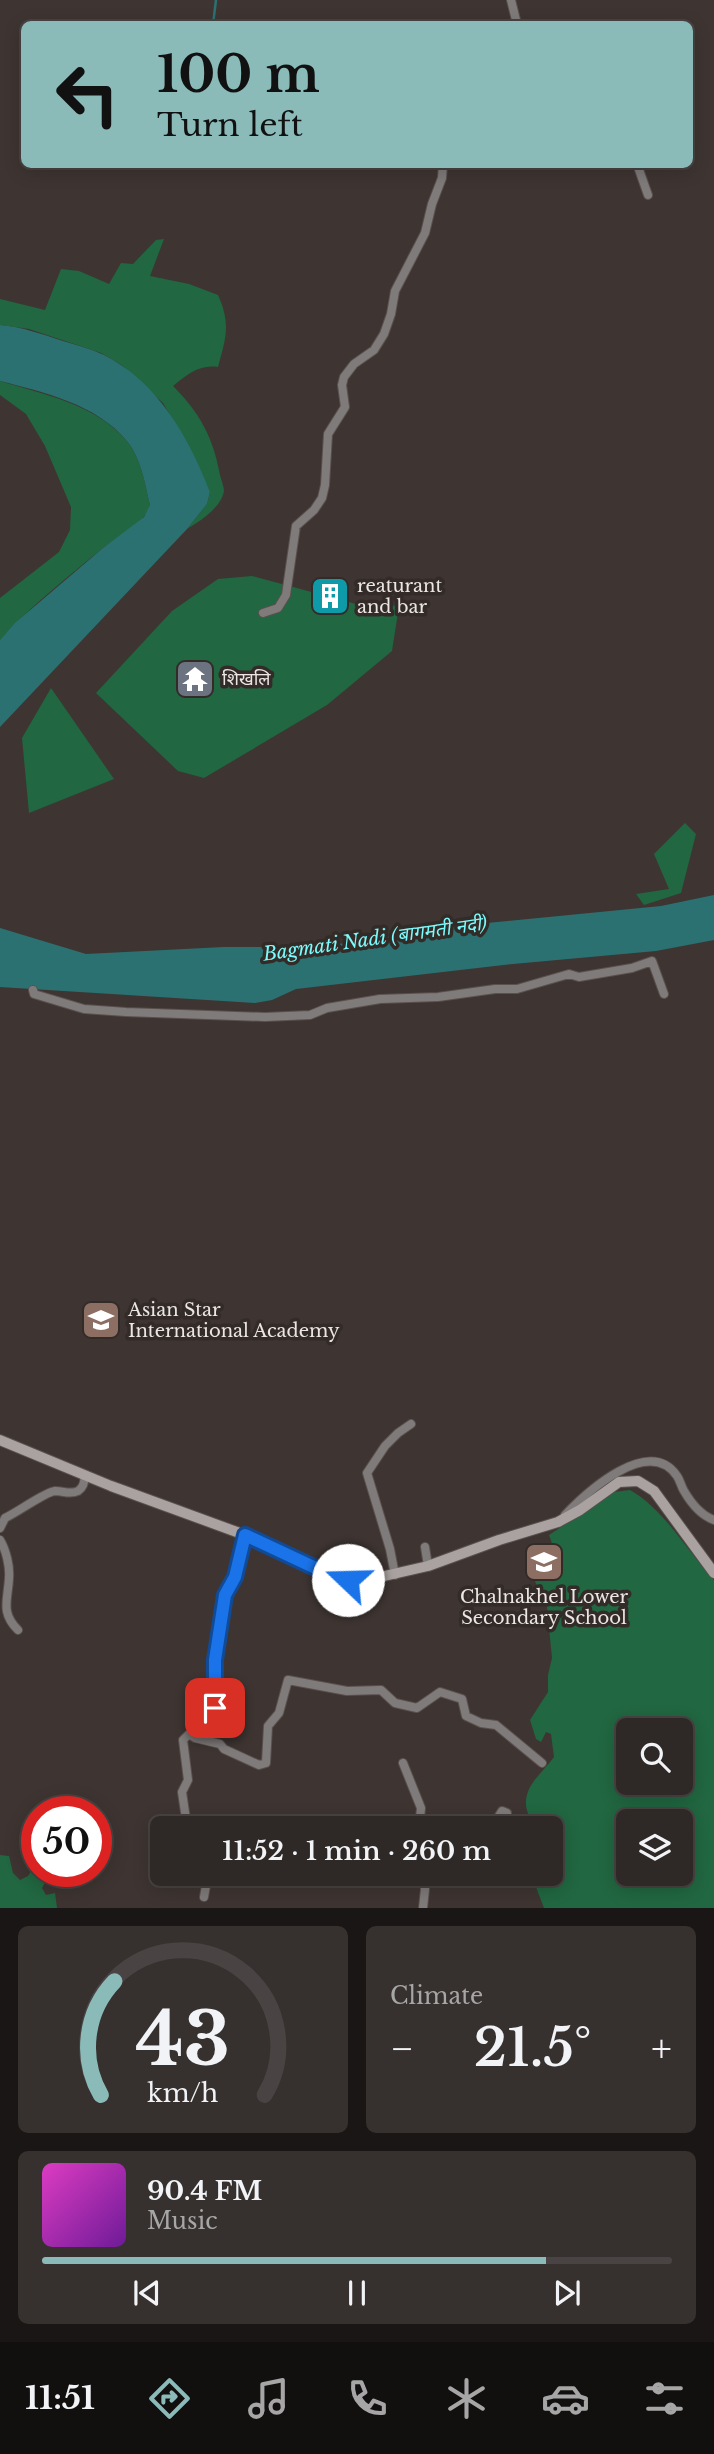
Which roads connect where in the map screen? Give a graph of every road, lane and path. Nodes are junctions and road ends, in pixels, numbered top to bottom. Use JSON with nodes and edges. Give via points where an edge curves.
{"nodes":[{"id":1,"x":511,"y":0,"type":"edge"},
{"id":2,"x":516,"y":21,"type":"edge"},
{"id":3,"x":443,"y":168,"type":"edge"},
{"id":4,"x":638,"y":168,"type":"edge"},
{"id":5,"x":648,"y":195,"type":"dead end"},
{"id":6,"x":263,"y":613,"type":"dead end"},
{"id":7,"x":33,"y":990,"type":"dead end"},
{"id":8,"x":664,"y":994,"type":"dead end"},
{"id":9,"x":411,"y":1424,"type":"dead end"},
{"id":10,"x":0,"y":1440,"type":"edge"},
{"id":11,"x":85,"y":1476,"type":"junction"},
{"id":12,"x":714,"y":1520,"type":"edge"},
{"id":13,"x":558,"y":1522,"type":"junction"},
{"id":14,"x":0,"y":1528,"type":"edge"},
{"id":15,"x":245,"y":1535,"type":"junction"},
{"id":16,"x":0,"y":1539,"type":"edge"},
{"id":17,"x":425,"y":1547,"type":"dead end"},
{"id":18,"x":428,"y":1566,"type":"junction"},
{"id":19,"x":714,"y":1573,"type":"edge"},
{"id":20,"x":395,"y":1575,"type":"junction"},
{"id":21,"x":18,"y":1630,"type":"dead end"},
{"id":22,"x":189,"y":1734,"type":"junction"},
{"id":23,"x":403,"y":1763,"type":"dead end"},
{"id":24,"x":542,"y":1763,"type":"dead end"},
{"id":25,"x":186,"y":1816,"type":"edge"},
{"id":26,"x":420,"y":1816,"type":"edge"},
{"id":27,"x":206,"y":1886,"type":"edge"},
{"id":28,"x":424,"y":1886,"type":"edge"},
{"id":29,"x":204,"y":1897,"type":"dead end"},
{"id":30,"x":423,"y":1908,"type":"edge"}],
"edges":[{"from":1,"to":2,"type":"street"},
{"from":3,"to":6,"type":"street","via":[[425,233],[394,291],[384,334],[374,350],[344,377],[345,407],[328,434],[324,490],[314,510],[296,526],[286,595],[278,608]]},
{"from":4,"to":5,"type":"street"},
{"from":7,"to":8,"type":"street","via":[[84,1009],[310,1015],[380,999],[517,989],[569,974],[579,977],[652,961]]},
{"from":9,"to":20,"type":"street","via":[[385,1446],[367,1473]]},
{"from":10,"to":11,"type":"main road"},
{"from":11,"to":14,"type":"street","via":[[77,1491],[55,1491],[40,1497],[5,1518]]},
{"from":11,"to":15,"type":"main road"},
{"from":12,"to":13,"type":"street","via":[[698,1511],[668,1466],[647,1461],[613,1474]]},
{"from":13,"to":18,"type":"main road"},
{"from":13,"to":19,"type":"main road","via":[[616,1483],[638,1481],[654,1491]]},
{"from":15,"to":20,"type":"main road","via":[[348,1580]]},
{"from":15,"to":22,"type":"street","via":[[235,1577],[225,1595],[215,1660],[215,1708]]},
{"from":16,"to":21,"type":"street","via":[[9,1578],[5,1606],[9,1623]]},
{"from":17,"to":18,"type":"street"},
{"from":18,"to":20,"type":"main road"},
{"from":22,"to":24,"type":"street","via":[[259,1765],[266,1763],[268,1726],[279,1713],[288,1679],[347,1691],[381,1690],[395,1703],[417,1708],[440,1692],[462,1699],[466,1716],[496,1725]]},
{"from":22,"to":25,"type":"street","via":[[183,1740],[188,1780],[182,1792]]},
{"from":23,"to":26,"type":"street"},
{"from":27,"to":29,"type":"street"},
{"from":28,"to":30,"type":"street"}]}
